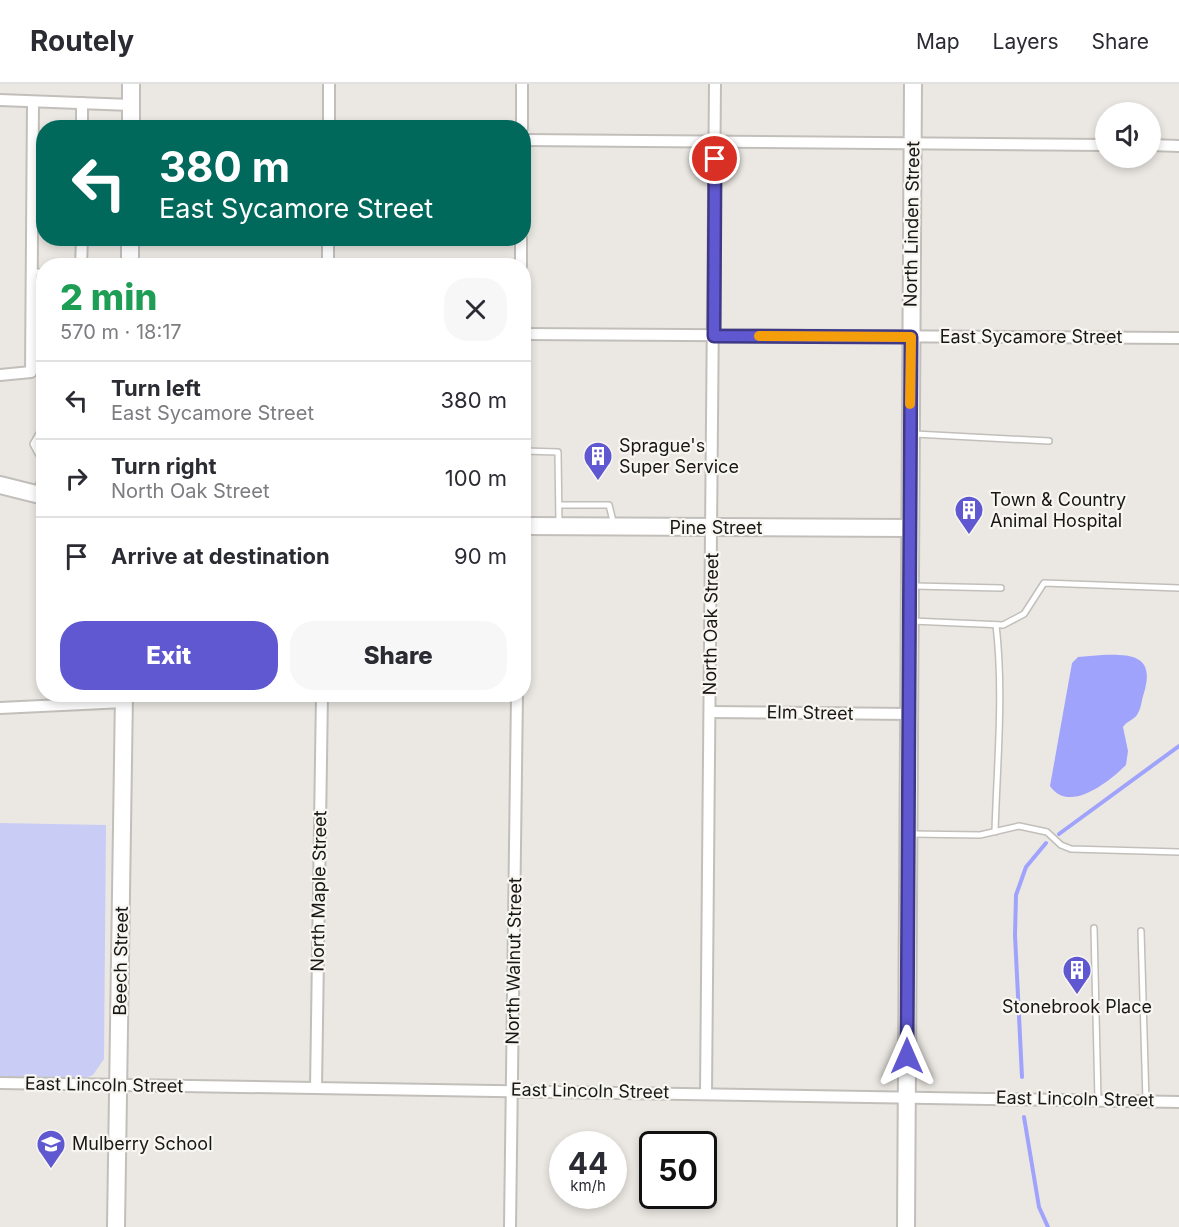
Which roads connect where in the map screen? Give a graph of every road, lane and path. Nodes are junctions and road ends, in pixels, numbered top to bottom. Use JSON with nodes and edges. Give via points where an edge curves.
{"nodes":[{"id":1,"x":131,"y":84,"type":"edge"},
{"id":2,"x":329,"y":84,"type":"edge"},
{"id":3,"x":522,"y":84,"type":"edge"},
{"id":4,"x":715,"y":84,"type":"edge"},
{"id":5,"x":913,"y":84,"type":"edge"},
{"id":6,"x":0,"y":100,"type":"edge"},
{"id":7,"x":33,"y":103,"type":"junction"},
{"id":8,"x":82,"y":103,"type":"junction"},
{"id":9,"x":131,"y":105,"type":"junction"},
{"id":10,"x":82,"y":120,"type":"edge"},
{"id":11,"x":131,"y":120,"type":"edge"},
{"id":12,"x":329,"y":120,"type":"edge"},
{"id":13,"x":522,"y":120,"type":"edge"},
{"id":14,"x":531,"y":140,"type":"edge"},
{"id":15,"x":715,"y":142,"type":"junction"},
{"id":16,"x":912,"y":143,"type":"junction"},
{"id":17,"x":1095,"y":144,"type":"edge"},
{"id":18,"x":1161,"y":145,"type":"edge"},
{"id":19,"x":1179,"y":146,"type":"edge"},
{"id":20,"x":31,"y":272,"type":"junction"},
{"id":21,"x":36,"y":272,"type":"edge"},
{"id":22,"x":531,"y":334,"type":"edge"},
{"id":23,"x":714,"y":336,"type":"junction"},
{"id":24,"x":911,"y":337,"type":"junction"},
{"id":25,"x":1179,"y":338,"type":"edge"},
{"id":26,"x":0,"y":375,"type":"edge"},
{"id":27,"x":910,"y":434,"type":"junction"},
{"id":28,"x":1049,"y":441,"type":"dead end"},
{"id":29,"x":531,"y":451,"type":"edge"},
{"id":30,"x":0,"y":485,"type":"edge"},
{"id":31,"x":36,"y":494,"type":"edge"},
{"id":32,"x":560,"y":505,"type":"junction"},
{"id":33,"x":531,"y":526,"type":"edge"},
{"id":34,"x":559,"y":526,"type":"junction"},
{"id":35,"x":614,"y":527,"type":"junction"},
{"id":36,"x":712,"y":528,"type":"junction"},
{"id":37,"x":909,"y":528,"type":"junction"},
{"id":38,"x":909,"y":586,"type":"junction"},
{"id":39,"x":1001,"y":588,"type":"dead end"},
{"id":40,"x":1179,"y":588,"type":"edge"},
{"id":41,"x":909,"y":621,"type":"junction"},
{"id":42,"x":996,"y":625,"type":"junction"},
{"id":43,"x":74,"y":702,"type":"edge"},
{"id":44,"x":124,"y":702,"type":"edge"},
{"id":45,"x":322,"y":702,"type":"edge"},
{"id":46,"x":517,"y":702,"type":"edge"},
{"id":47,"x":0,"y":708,"type":"edge"},
{"id":48,"x":710,"y":712,"type":"junction"},
{"id":49,"x":909,"y":714,"type":"junction"},
{"id":50,"x":995,"y":831,"type":"junction"},
{"id":51,"x":907,"y":834,"type":"junction"},
{"id":52,"x":1179,"y":852,"type":"edge"},
{"id":53,"x":1094,"y":928,"type":"dead end"},
{"id":54,"x":1141,"y":931,"type":"dead end"},
{"id":55,"x":0,"y":1083,"type":"edge"},
{"id":56,"x":118,"y":1085,"type":"junction"},
{"id":57,"x":316,"y":1088,"type":"junction"},
{"id":58,"x":512,"y":1090,"type":"junction"},
{"id":59,"x":706,"y":1093,"type":"junction"},
{"id":60,"x":907,"y":1096,"type":"junction"},
{"id":61,"x":1098,"y":1100,"type":"junction"},
{"id":62,"x":1146,"y":1101,"type":"junction"},
{"id":63,"x":1179,"y":1102,"type":"edge"},
{"id":64,"x":116,"y":1227,"type":"edge"},
{"id":65,"x":510,"y":1227,"type":"edge"},
{"id":66,"x":906,"y":1227,"type":"edge"}],
"edges":[{"from":1,"to":9,"type":"main road"},
{"from":2,"to":12,"type":"street"},
{"from":3,"to":13,"type":"street"},
{"from":4,"to":15,"type":"street","name":"North Oak Street"},
{"from":5,"to":16,"type":"main road","name":"North Linden Street"},
{"from":6,"to":7,"type":"street"},
{"from":7,"to":8,"type":"street"},
{"from":7,"to":20,"type":"street"},
{"from":8,"to":9,"type":"street"},
{"from":8,"to":10,"type":"street"},
{"from":9,"to":11,"type":"main road"},
{"from":14,"to":15,"type":"street"},
{"from":15,"to":16,"type":"street"},
{"from":15,"to":23,"type":"street","name":"North Oak Street"},
{"from":16,"to":17,"type":"street"},
{"from":16,"to":24,"type":"main road","name":"North Linden Street"},
{"from":18,"to":19,"type":"street"},
{"from":20,"to":21,"type":"lane"},
{"from":20,"to":26,"type":"street","via":[[31,372]]},
{"from":22,"to":23,"type":"street","name":"East Sycamore Street"},
{"from":23,"to":24,"type":"street","name":"East Sycamore Street"},
{"from":23,"to":36,"type":"street","name":"North Oak Street"},
{"from":24,"to":25,"type":"street","name":"East Sycamore Street"},
{"from":24,"to":27,"type":"main road","name":"North Linden Street"},
{"from":27,"to":28,"type":"lane"},
{"from":27,"to":37,"type":"main road","name":"North Linden Street"},
{"from":29,"to":32,"type":"lane","via":[[558,452]]},
{"from":30,"to":31,"type":"main road"},
{"from":32,"to":34,"type":"lane"},
{"from":32,"to":35,"type":"lane","via":[[609,505]]},
{"from":33,"to":34,"type":"main road","name":"Pine Street"},
{"from":34,"to":35,"type":"main road","name":"Pine Street"},
{"from":35,"to":36,"type":"main road","name":"Pine Street"},
{"from":36,"to":37,"type":"main road","name":"Pine Street"},
{"from":36,"to":48,"type":"street","name":"North Oak Street"},
{"from":37,"to":38,"type":"main road","name":"North Linden Street"},
{"from":38,"to":39,"type":"lane"},
{"from":38,"to":41,"type":"main road","name":"North Linden Street"},
{"from":40,"to":42,"type":"lane","via":[[1044,583],[1024,614]]},
{"from":41,"to":42,"type":"lane"},
{"from":41,"to":49,"type":"main road","name":"North Linden Street"},
{"from":42,"to":50,"type":"lane"},
{"from":43,"to":47,"type":"street"},
{"from":44,"to":56,"type":"main road","name":"Beech Street"},
{"from":45,"to":57,"type":"street","name":"North Maple Street"},
{"from":46,"to":58,"type":"street","name":"North Walnut Street"},
{"from":48,"to":49,"type":"street","name":"Elm Street"},
{"from":48,"to":59,"type":"street","name":"North Oak Street"},
{"from":49,"to":51,"type":"main road","name":"North Linden Street"},
{"from":50,"to":51,"type":"lane","via":[[980,835]]},
{"from":50,"to":52,"type":"lane","via":[[1019,826],[1034,828],[1071,849]]},
{"from":51,"to":60,"type":"main road","name":"North Linden Street"},
{"from":53,"to":61,"type":"lane"},
{"from":54,"to":62,"type":"lane"},
{"from":55,"to":56,"type":"street","name":"East Lincoln Street"},
{"from":56,"to":57,"type":"street","name":"East Lincoln Street"},
{"from":56,"to":64,"type":"main road","name":"Beech Street"},
{"from":57,"to":58,"type":"street","name":"East Lincoln Street"},
{"from":58,"to":59,"type":"street","name":"East Lincoln Street"},
{"from":58,"to":65,"type":"street","name":"North Walnut Street"},
{"from":59,"to":60,"type":"street","name":"East Lincoln Street"},
{"from":60,"to":61,"type":"street","name":"East Lincoln Street"},
{"from":60,"to":66,"type":"main road","name":"North Linden Street"},
{"from":61,"to":62,"type":"street","name":"East Lincoln Street"},
{"from":62,"to":63,"type":"street","name":"East Lincoln Street"}]}
